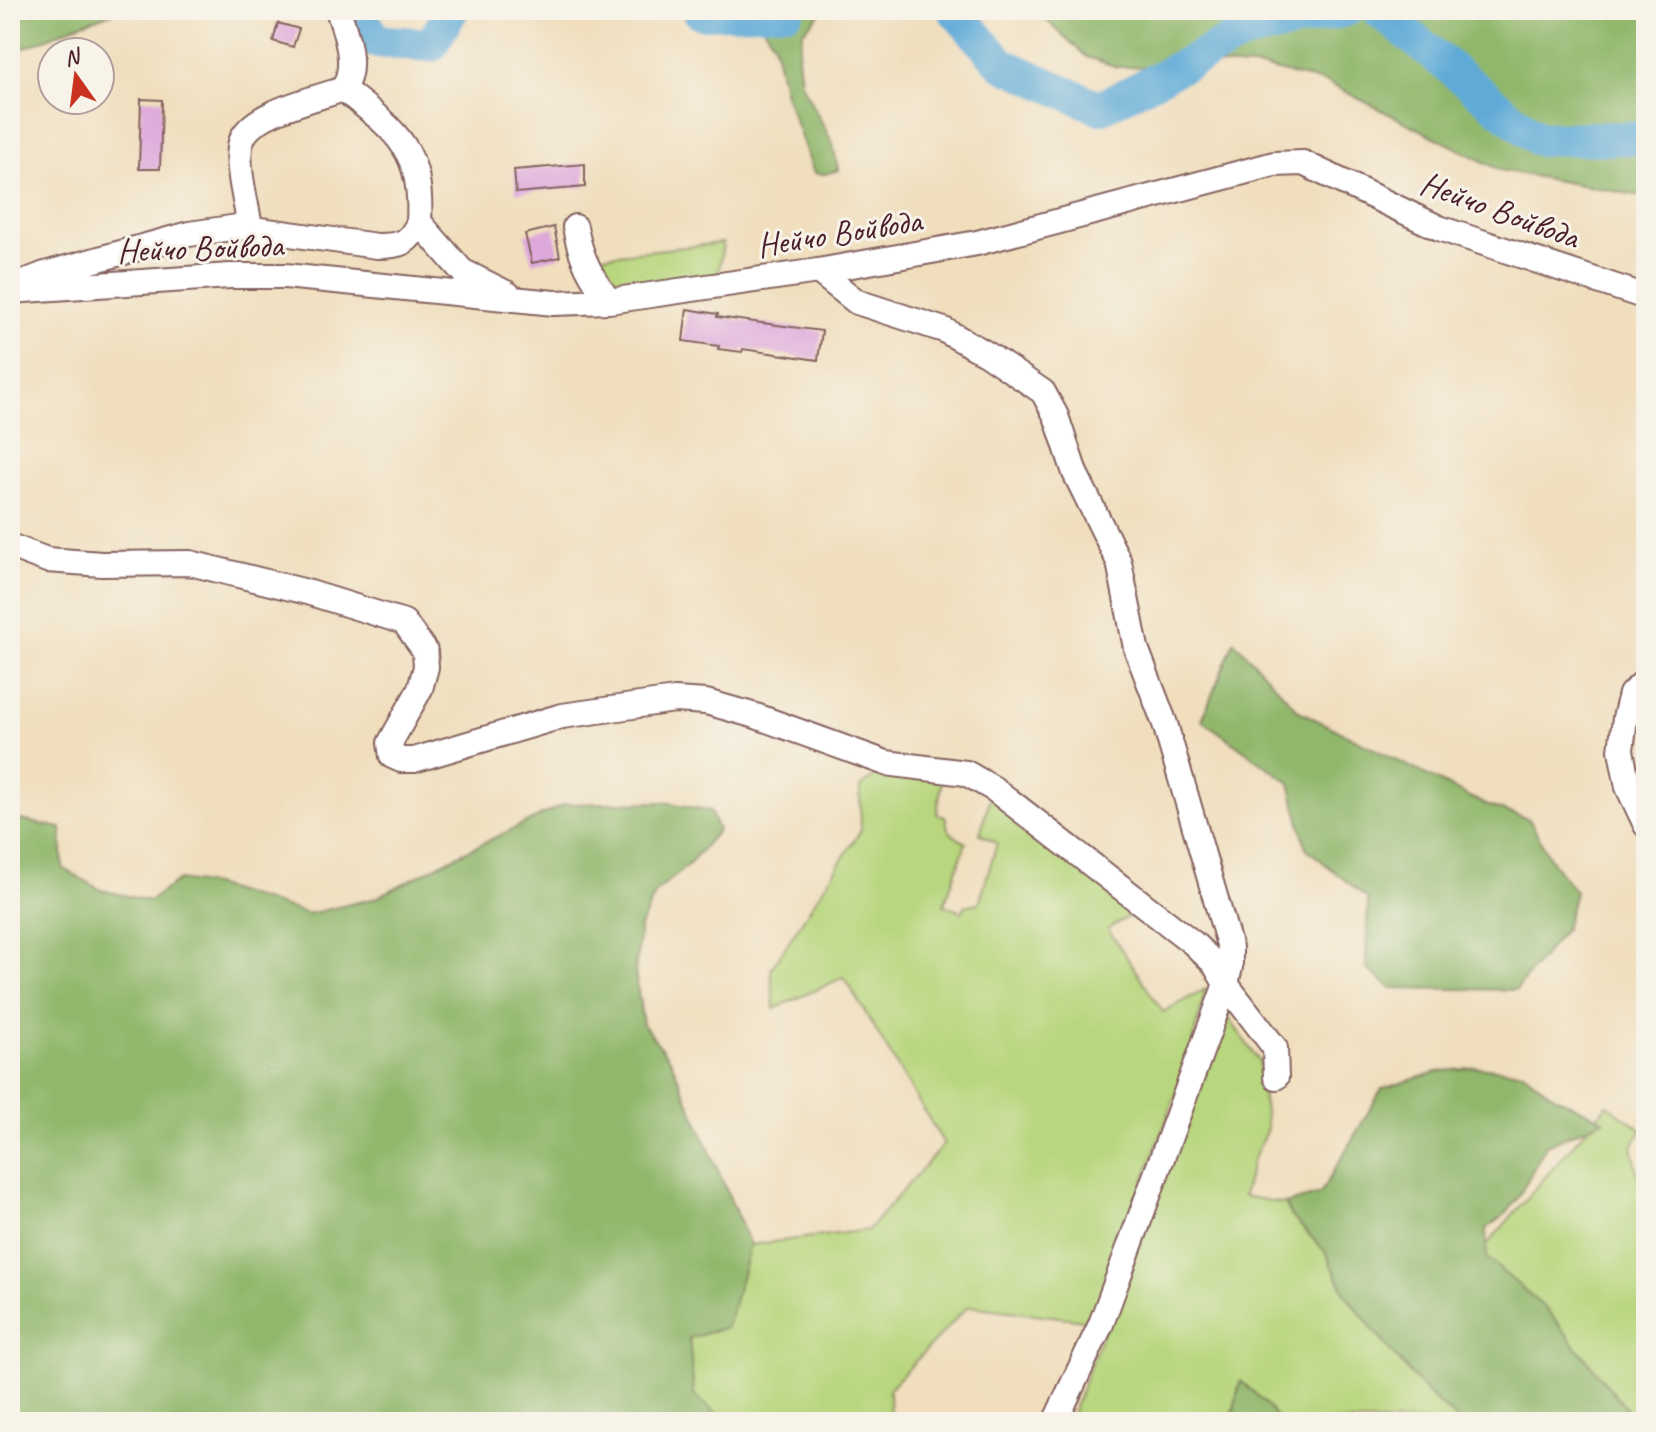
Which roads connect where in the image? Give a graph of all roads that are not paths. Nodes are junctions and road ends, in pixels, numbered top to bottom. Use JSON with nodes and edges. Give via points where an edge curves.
{"nodes":[{"id":1,"x":338,"y":10,"type":"edge"},
{"id":2,"x":343,"y":89,"type":"junction"},
{"id":3,"x":419,"y":222,"type":"junction"},
{"id":4,"x":575,"y":227,"type":"dead end"},
{"id":5,"x":250,"y":228,"type":"junction"},
{"id":6,"x":818,"y":271,"type":"junction"},
{"id":7,"x":10,"y":290,"type":"edge"},
{"id":8,"x":1646,"y":297,"type":"edge"},
{"id":9,"x":520,"y":300,"type":"junction"},
{"id":10,"x":609,"y":301,"type":"junction"},
{"id":11,"x":10,"y":546,"type":"edge"},
{"id":12,"x":1646,"y":680,"type":"edge"},
{"id":13,"x":1646,"y":825,"type":"edge"},
{"id":14,"x":1226,"y":984,"type":"junction"},
{"id":15,"x":1276,"y":1077,"type":"dead end"},
{"id":16,"x":1055,"y":1422,"type":"edge"}],
"edges":[{"from":1,"to":2,"type":"street","via":[[350,61]]},
{"from":2,"to":3,"type":"street","via":[[399,138],[412,159],[421,196]]},
{"from":2,"to":5,"type":"street","via":[[248,128],[240,161]]},
{"from":3,"to":5,"type":"street","via":[[413,235],[393,246]]},
{"from":3,"to":9,"type":"street","via":[[462,271]]},
{"from":4,"to":10,"type":"street","via":[[581,257]]},
{"from":5,"to":7,"type":"street","via":[[189,234],[45,274]]},
{"from":6,"to":8,"type":"street","name":"Нейчо Войвода","via":[[977,243],[1274,164],[1303,163],[1439,228]]},
{"from":6,"to":10,"type":"street","name":"Нейчо Войвода"},
{"from":6,"to":14,"type":"street","via":[[857,302],[944,330],[1043,392],[1119,562],[1136,648],[1165,724],[1230,948]]},
{"from":7,"to":9,"type":"street","name":"Нейчо Войвода","via":[[285,276]]},
{"from":9,"to":10,"type":"street","name":"Нейчо Войвода"},
{"from":11,"to":14,"type":"street","via":[[47,560],[190,563],[404,622],[425,651],[426,667],[390,743],[392,756],[401,760],[562,716],[675,700],[706,702],[756,716],[886,763],[966,773],[1193,943]]},
{"from":12,"to":13,"type":"street","via":[[1631,694],[1621,750],[1628,787]]},
{"from":14,"to":15,"type":"street","via":[[1275,1048]]},
{"from":14,"to":16,"type":"street","via":[[1101,1324]]}]}
